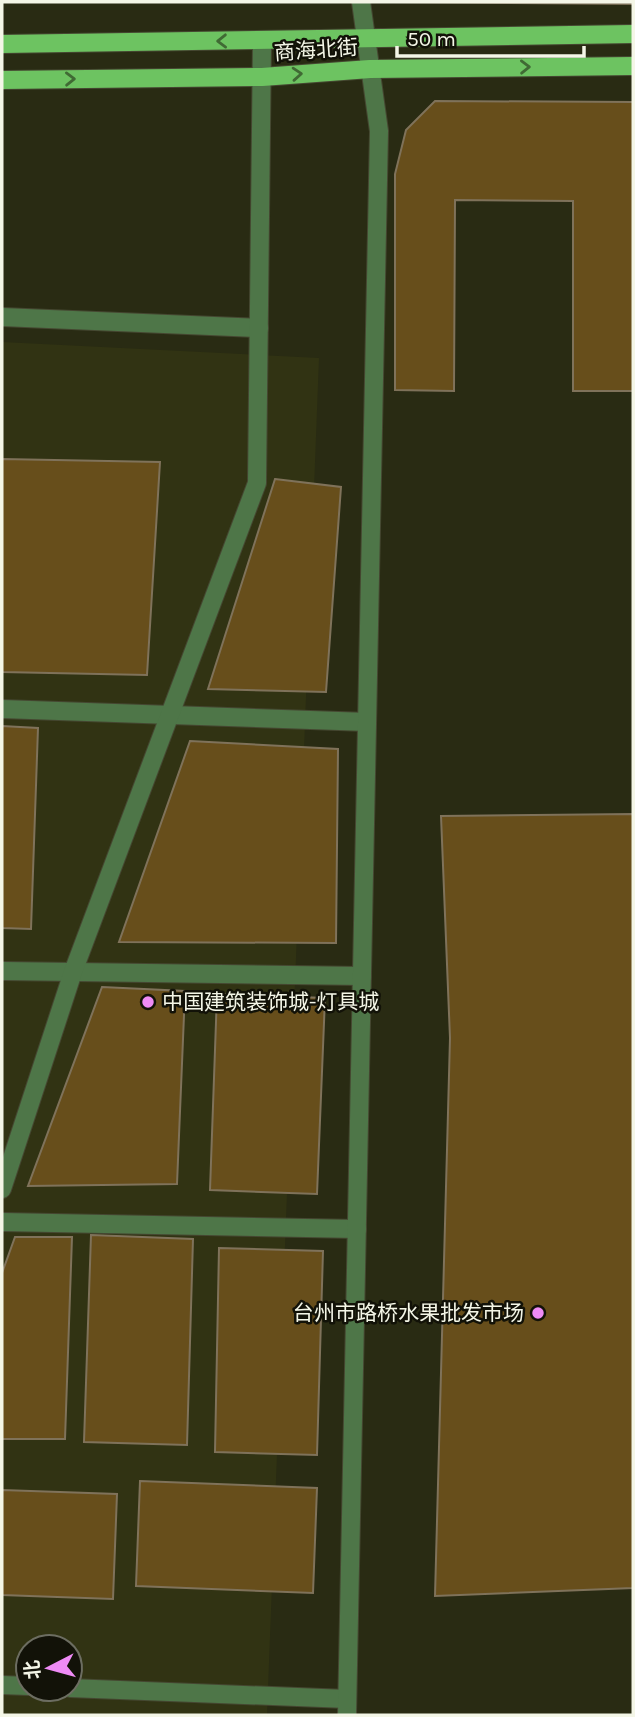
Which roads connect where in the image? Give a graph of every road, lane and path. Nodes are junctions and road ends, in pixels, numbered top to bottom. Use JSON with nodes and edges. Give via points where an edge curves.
{"nodes":[{"id":1,"x":361,"y":2,"type":"edge"},
{"id":2,"x":633,"y":34,"type":"edge"},
{"id":3,"x":365,"y":38,"type":"junction"},
{"id":4,"x":262,"y":40,"type":"junction"},
{"id":5,"x":2,"y":44,"type":"edge"},
{"id":6,"x":633,"y":66,"type":"edge"},
{"id":7,"x":370,"y":69,"type":"junction"},
{"id":8,"x":261,"y":77,"type":"junction"},
{"id":9,"x":2,"y":80,"type":"edge"},
{"id":10,"x":2,"y":317,"type":"edge"},
{"id":11,"x":259,"y":328,"type":"junction"},
{"id":12,"x":2,"y":709,"type":"edge"},
{"id":13,"x":170,"y":715,"type":"junction"},
{"id":14,"x":367,"y":722,"type":"junction"},
{"id":15,"x":2,"y":971,"type":"edge"},
{"id":16,"x":73,"y":972,"type":"junction"},
{"id":17,"x":362,"y":976,"type":"junction"},
{"id":18,"x":2,"y":1189,"type":"edge"},
{"id":19,"x":2,"y":1222,"type":"edge"},
{"id":20,"x":357,"y":1229,"type":"junction"},
{"id":21,"x":84,"y":1689,"type":"edge"},
{"id":22,"x":347,"y":1707,"type":"edge"}],
"edges":[{"from":1,"to":3,"type":"street"},
{"from":2,"to":3,"type":"main road","name":"商海北街"},
{"from":3,"to":4,"type":"main road","name":"商海北街"},
{"from":3,"to":7,"type":"street"},
{"from":4,"to":5,"type":"main road","name":"商海北街","one_way":true},
{"from":4,"to":8,"type":"street"},
{"from":7,"to":6,"type":"main road","name":"商海北街","one_way":true},
{"from":8,"to":7,"type":"main road","name":"商海北街","one_way":true},
{"from":7,"to":14,"type":"street","via":[[379,131]]},
{"from":9,"to":8,"type":"main road","name":"商海北街","one_way":true},
{"from":8,"to":11,"type":"street"},
{"from":10,"to":11,"type":"street"},
{"from":11,"to":13,"type":"street","via":[[257,483]]},
{"from":12,"to":13,"type":"street"},
{"from":13,"to":14,"type":"street"},
{"from":13,"to":16,"type":"street"},
{"from":14,"to":17,"type":"street"},
{"from":15,"to":16,"type":"street"},
{"from":16,"to":17,"type":"street"},
{"from":16,"to":18,"type":"street"},
{"from":17,"to":20,"type":"street"},
{"from":19,"to":20,"type":"street"},
{"from":20,"to":22,"type":"street"},
{"from":21,"to":22,"type":"street"}]}
